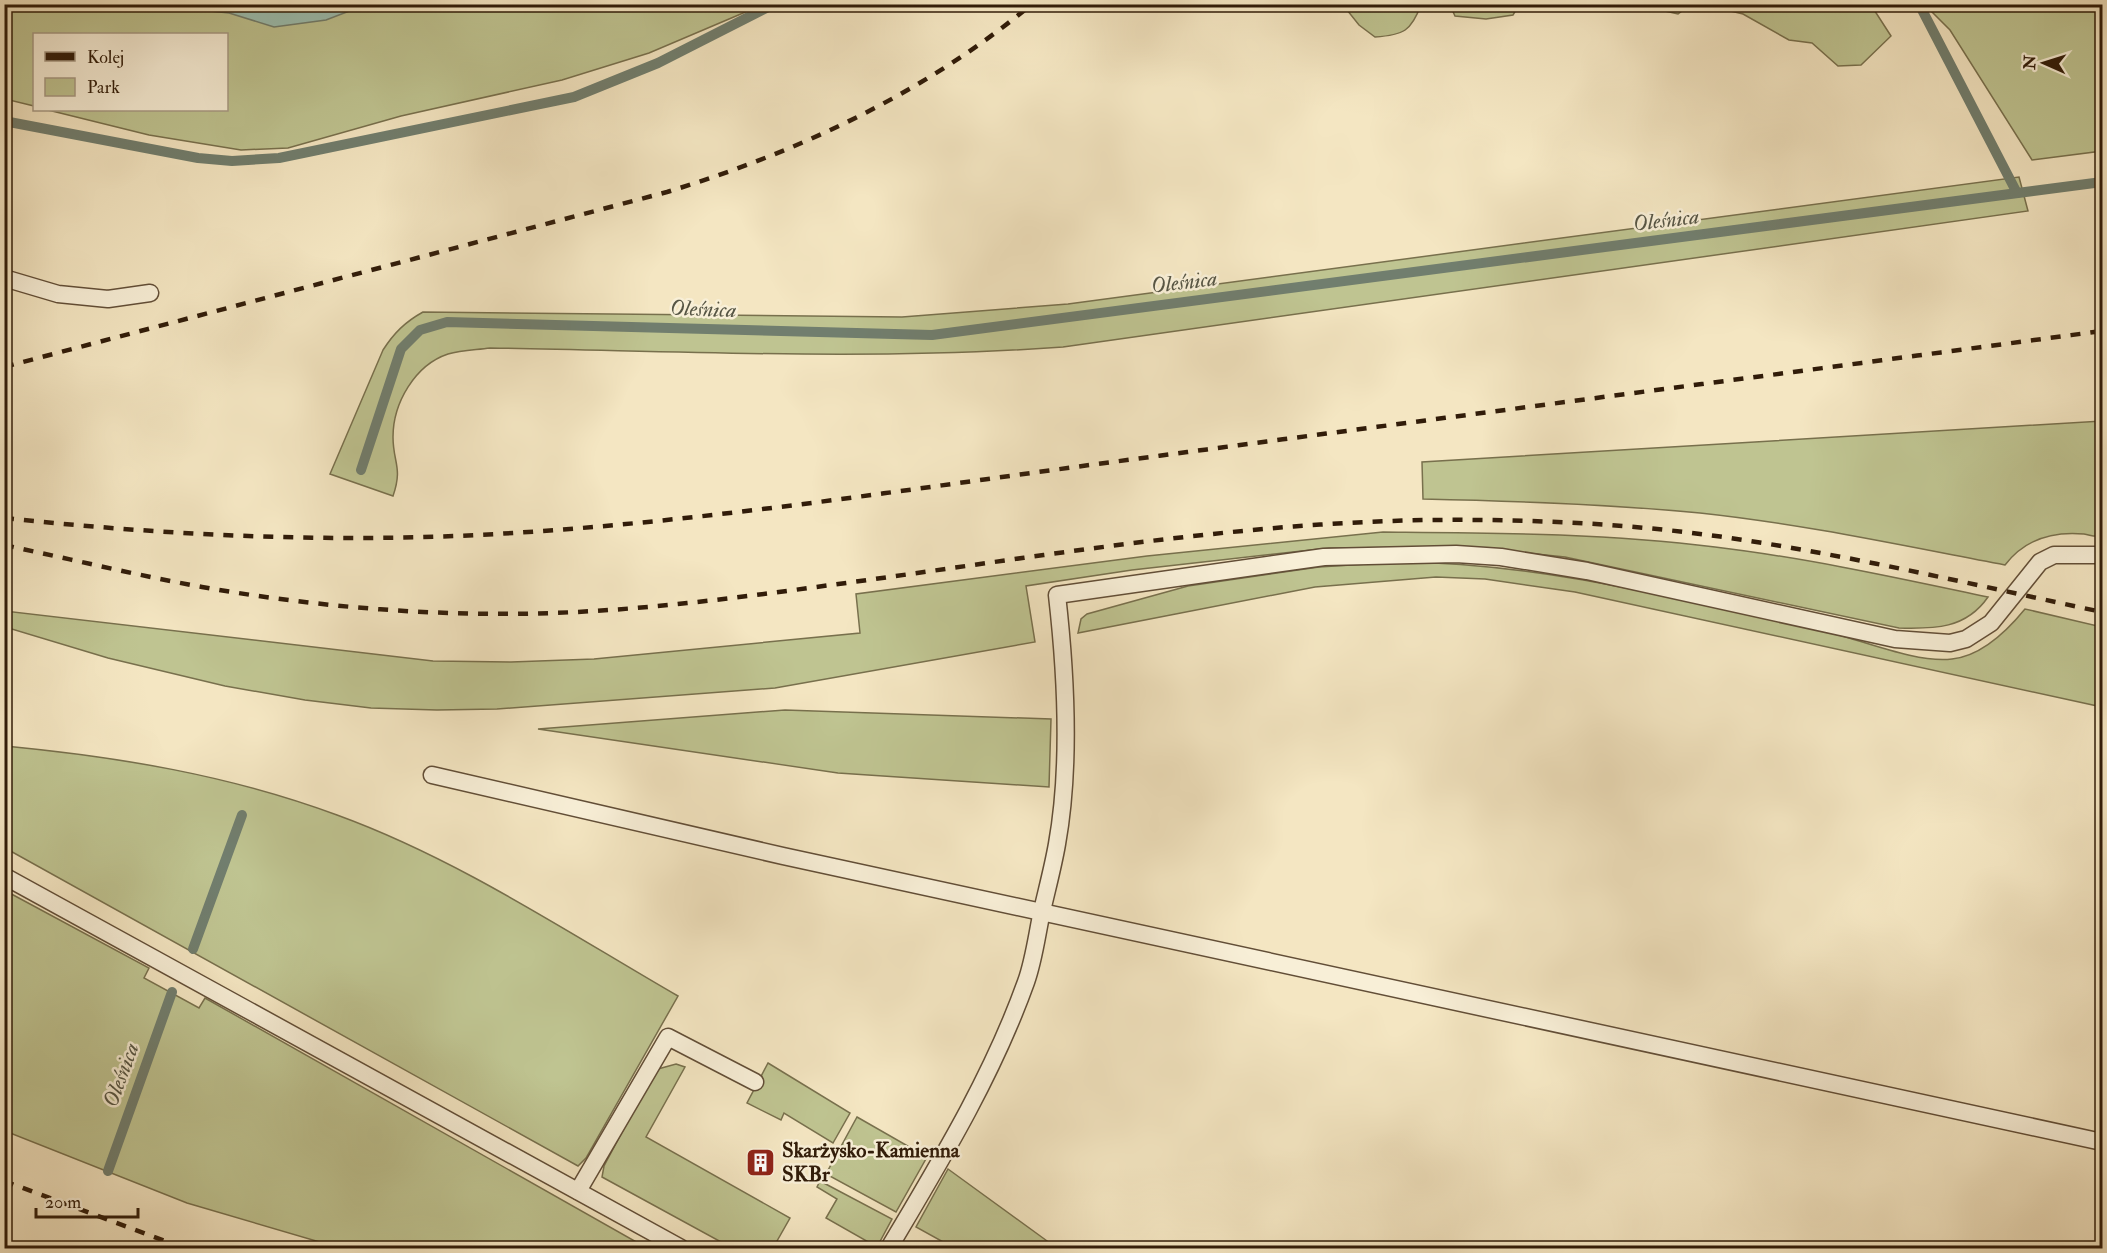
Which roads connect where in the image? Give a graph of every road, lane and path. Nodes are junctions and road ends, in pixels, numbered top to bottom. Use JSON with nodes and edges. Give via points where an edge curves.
{"nodes":[{"id":1,"x":4,"y":278,"type":"edge"},
{"id":2,"x":150,"y":293,"type":"dead end"},
{"id":3,"x":2103,"y":555,"type":"edge"},
{"id":4,"x":432,"y":775,"type":"dead end"},
{"id":5,"x":4,"y":876,"type":"edge"},
{"id":6,"x":1042,"y":911,"type":"junction"},
{"id":7,"x":755,"y":1082,"type":"dead end"},
{"id":8,"x":2103,"y":1142,"type":"edge"},
{"id":9,"x":578,"y":1191,"type":"junction"},
{"id":10,"x":681,"y":1248,"type":"edge"},
{"id":11,"x":889,"y":1248,"type":"edge"}],
"edges":[{"from":1,"to":2,"type":"lane","via":[[58,294],[108,299]]},
{"from":3,"to":6,"type":"lane","via":[[2054,555],[2040,562],[1991,623],[1966,639],[1950,643],[1895,639],[1587,570],[1456,554],[1324,557],[1057,595],[1066,702],[1062,794],[1057,845]]},
{"from":4,"to":6,"type":"lane"},
{"from":5,"to":9,"type":"lane"},
{"from":6,"to":8,"type":"lane"},
{"from":6,"to":11,"type":"lane","via":[[1027,979],[1009,1027],[975,1099]]},
{"from":7,"to":9,"type":"lane","via":[[668,1037]]},
{"from":9,"to":10,"type":"lane"}]}
